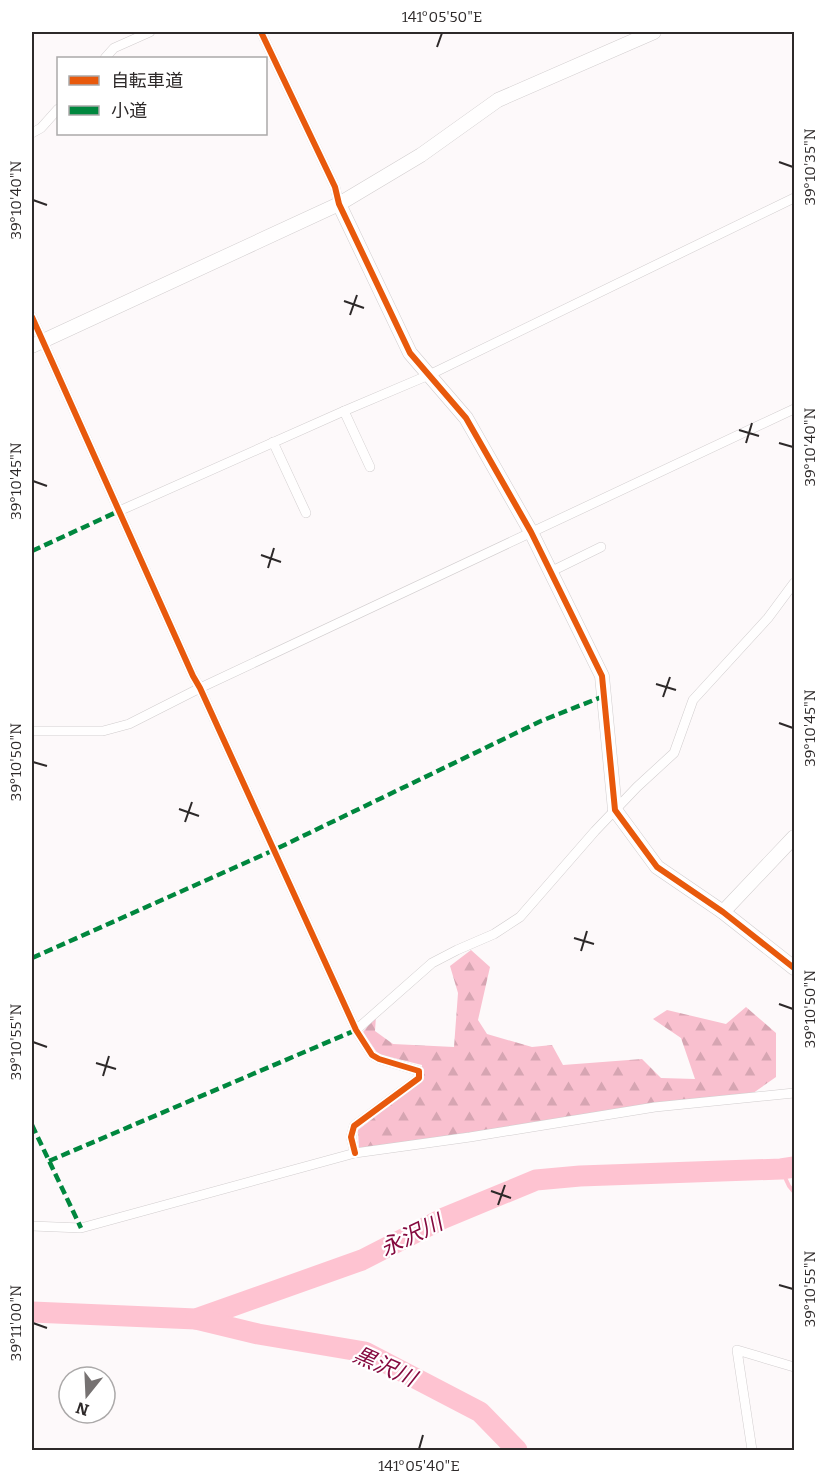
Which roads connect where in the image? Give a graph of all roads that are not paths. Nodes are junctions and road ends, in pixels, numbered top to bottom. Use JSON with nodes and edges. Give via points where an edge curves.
{"nodes":[{"id":1,"x":150,"y":32,"type":"edge"},
{"id":2,"x":261,"y":32,"type":"edge"},
{"id":3,"x":654,"y":32,"type":"edge"},
{"id":4,"x":106,"y":57,"type":"edge"},
{"id":5,"x":57,"y":109,"type":"edge"},
{"id":6,"x":32,"y":133,"type":"edge"},
{"id":7,"x":795,"y":198,"type":"edge"},
{"id":8,"x":339,"y":204,"type":"junction"},
{"id":9,"x":32,"y":317,"type":"edge"},
{"id":10,"x":37,"y":344,"type":"edge"},
{"id":11,"x":429,"y":375,"type":"junction"},
{"id":12,"x":795,"y":409,"type":"edge"},
{"id":13,"x":344,"y":411,"type":"junction"},
{"id":14,"x":273,"y":442,"type":"junction"},
{"id":15,"x":370,"y":467,"type":"dead end"},
{"id":16,"x":119,"y":511,"type":"junction"},
{"id":17,"x":306,"y":513,"type":"dead end"},
{"id":18,"x":531,"y":532,"type":"junction"},
{"id":19,"x":601,"y":547,"type":"dead end"},
{"id":20,"x":550,"y":572,"type":"junction"},
{"id":21,"x":795,"y":583,"type":"edge"},
{"id":22,"x":200,"y":688,"type":"junction"},
{"id":23,"x":32,"y":731,"type":"edge"},
{"id":24,"x":615,"y":810,"type":"junction"},
{"id":25,"x":795,"y":837,"type":"edge"},
{"id":26,"x":723,"y":912,"type":"junction"},
{"id":27,"x":795,"y":968,"type":"edge"},
{"id":28,"x":356,"y":1030,"type":"junction"},
{"id":29,"x":795,"y":1093,"type":"edge"},
{"id":30,"x":355,"y":1153,"type":"junction"},
{"id":31,"x":32,"y":1227,"type":"edge"},
{"id":32,"x":795,"y":1367,"type":"edge"},
{"id":33,"x":752,"y":1450,"type":"edge"}],
"edges":[{"from":1,"to":4,"type":"street","via":[[114,48]]},
{"from":2,"to":8,"type":"street","via":[[335,186]]},
{"from":3,"to":8,"type":"street","via":[[498,100],[421,155]]},
{"from":5,"to":6,"type":"street"},
{"from":7,"to":11,"type":"street"},
{"from":8,"to":10,"type":"street"},
{"from":8,"to":11,"type":"street","via":[[410,353]]},
{"from":9,"to":10,"type":"street"},
{"from":10,"to":16,"type":"street"},
{"from":11,"to":13,"type":"street"},
{"from":11,"to":18,"type":"street","via":[[466,418]]},
{"from":12,"to":18,"type":"street"},
{"from":13,"to":14,"type":"street"},
{"from":13,"to":15,"type":"street"},
{"from":14,"to":16,"type":"street"},
{"from":14,"to":17,"type":"street"},
{"from":16,"to":22,"type":"street"},
{"from":18,"to":20,"type":"street"},
{"from":18,"to":22,"type":"street"},
{"from":19,"to":20,"type":"street"},
{"from":20,"to":24,"type":"street","via":[[602,676]]},
{"from":21,"to":24,"type":"street","via":[[693,700],[674,753]]},
{"from":22,"to":23,"type":"street","via":[[129,724],[103,731]]},
{"from":22,"to":28,"type":"street"},
{"from":24,"to":26,"type":"street","via":[[657,867]]},
{"from":24,"to":28,"type":"street","via":[[520,917],[494,934],[432,963]]},
{"from":25,"to":26,"type":"street"},
{"from":26,"to":27,"type":"street"},
{"from":28,"to":30,"type":"street","via":[[372,1055],[418,1071],[419,1078],[354,1125],[351,1137]]},
{"from":29,"to":30,"type":"street","via":[[656,1107]]},
{"from":30,"to":31,"type":"street","via":[[81,1228]]},
{"from":32,"to":33,"type":"street","via":[[737,1350]]}]}
